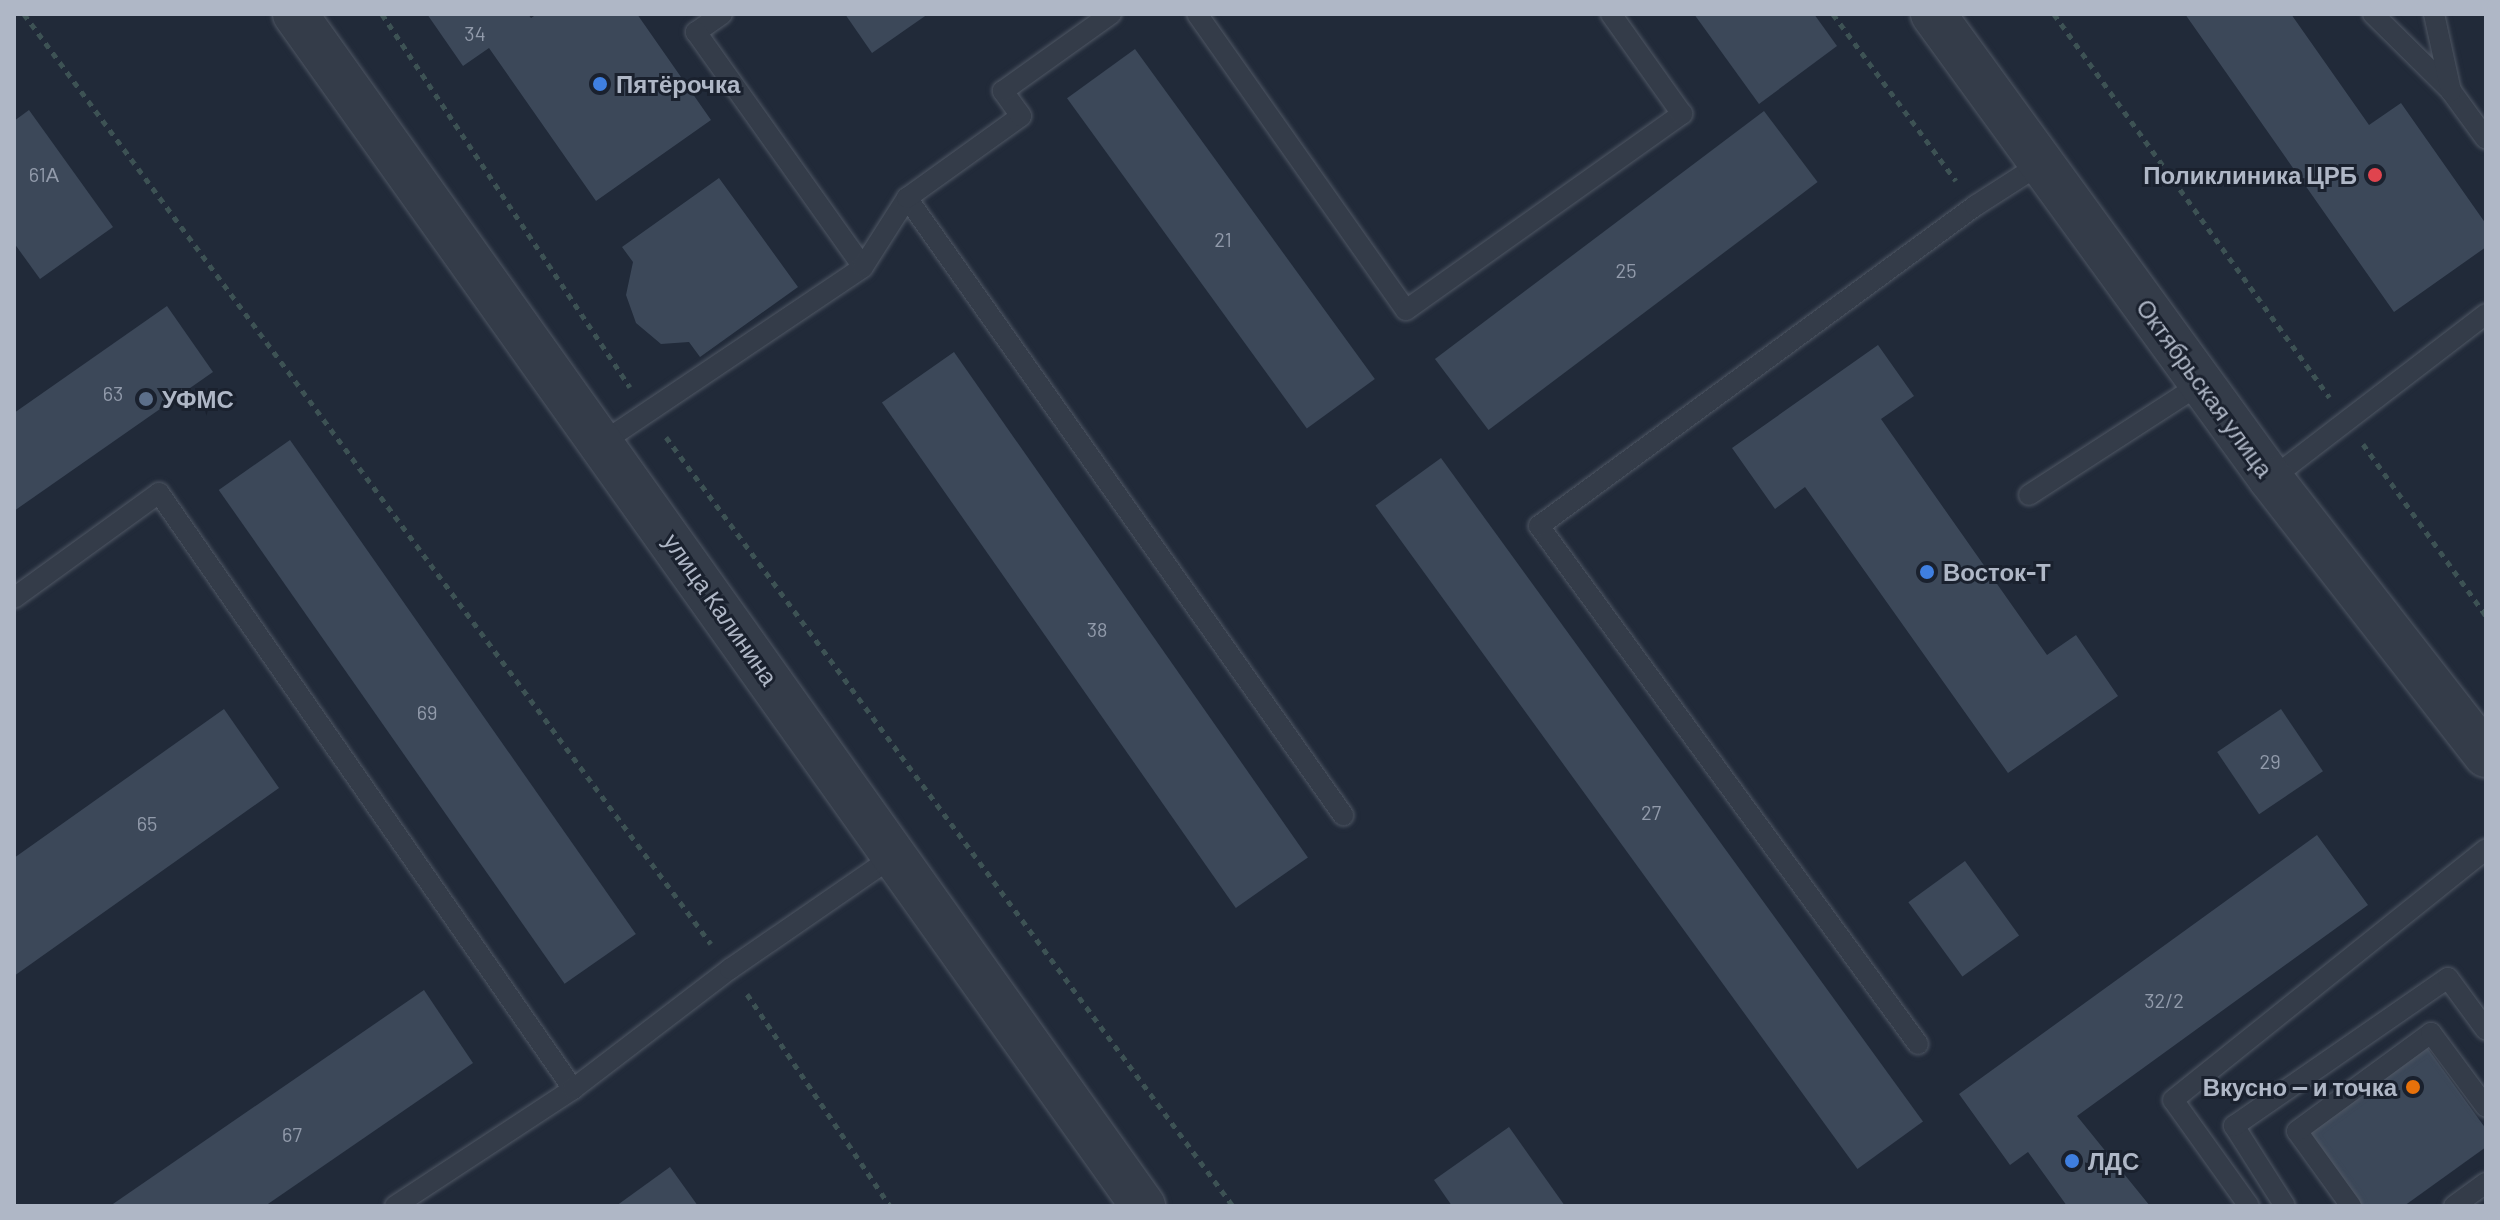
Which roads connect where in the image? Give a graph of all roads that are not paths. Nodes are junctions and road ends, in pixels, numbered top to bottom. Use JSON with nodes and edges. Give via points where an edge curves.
{"nodes":[{"id":1,"x":295,"y":14,"type":"edge"},
{"id":2,"x":722,"y":14,"type":"edge"},
{"id":3,"x":1111,"y":14,"type":"edge"},
{"id":4,"x":1197,"y":14,"type":"edge"},
{"id":5,"x":1611,"y":14,"type":"edge"},
{"id":6,"x":1933,"y":14,"type":"edge"},
{"id":7,"x":2373,"y":14,"type":"edge"},
{"id":8,"x":2434,"y":14,"type":"edge"},
{"id":9,"x":2451,"y":91,"type":"junction"},
{"id":10,"x":2486,"y":139,"type":"edge"},
{"id":11,"x":2042,"y":163,"type":"junction"},
{"id":12,"x":907,"y":198,"type":"junction"},
{"id":13,"x":863,"y":267,"type":"junction"},
{"id":14,"x":2486,"y":314,"type":"edge"},
{"id":15,"x":2202,"y":383,"type":"junction"},
{"id":16,"x":603,"y":442,"type":"junction"},
{"id":17,"x":2271,"y":479,"type":"junction"},
{"id":18,"x":2029,"y":495,"type":"dead end"},
{"id":19,"x":14,"y":598,"type":"edge"},
{"id":20,"x":2486,"y":755,"type":"edge"},
{"id":21,"x":1343,"y":815,"type":"dead end"},
{"id":22,"x":2486,"y":849,"type":"edge"},
{"id":23,"x":895,"y":855,"type":"junction"},
{"id":24,"x":2486,"y":1030,"type":"edge"},
{"id":25,"x":1918,"y":1044,"type":"dead end"},
{"id":26,"x":573,"y":1089,"type":"junction"},
{"id":27,"x":2486,"y":1107,"type":"edge"},
{"id":28,"x":2486,"y":1183,"type":"edge"},
{"id":29,"x":395,"y":1206,"type":"edge"},
{"id":30,"x":1143,"y":1206,"type":"edge"},
{"id":31,"x":2249,"y":1206,"type":"edge"},
{"id":32,"x":2285,"y":1206,"type":"edge"},
{"id":33,"x":2351,"y":1206,"type":"edge"},
{"id":34,"x":2454,"y":1206,"type":"edge"}],
"edges":[{"from":1,"to":16,"type":"street","name":"улица Калинина"},
{"from":2,"to":13,"type":"lane","via":[[696,32]]},
{"from":3,"to":12,"type":"lane","via":[[1003,91],[1021,116]]},
{"from":4,"to":5,"type":"lane","via":[[1406,310],[1682,114]]},
{"from":6,"to":11,"type":"street","name":"Октябрьская улица"},
{"from":7,"to":9,"type":"lane"},
{"from":8,"to":9,"type":"lane"},
{"from":9,"to":10,"type":"lane"},
{"from":11,"to":15,"type":"street","name":"Октябрьская улица"},
{"from":11,"to":25,"type":"lane","via":[[1975,206],[1539,526]]},
{"from":12,"to":13,"type":"lane"},
{"from":12,"to":21,"type":"lane"},
{"from":13,"to":16,"type":"lane"},
{"from":14,"to":17,"type":"lane"},
{"from":15,"to":17,"type":"street","name":"Октябрьская улица"},
{"from":15,"to":18,"type":"lane"},
{"from":16,"to":23,"type":"street","name":"улица Калинина"},
{"from":17,"to":20,"type":"street","name":"Октябрьская улица"},
{"from":19,"to":26,"type":"lane","via":[[159,493]]},
{"from":22,"to":31,"type":"lane","via":[[2173,1100]]},
{"from":23,"to":26,"type":"lane","via":[[730,969]]},
{"from":23,"to":30,"type":"street","name":"улица Калинина"},
{"from":24,"to":32,"type":"lane","via":[[2448,978],[2234,1126]]},
{"from":26,"to":29,"type":"lane"},
{"from":27,"to":33,"type":"lane","via":[[2431,1033],[2297,1131]]},
{"from":28,"to":34,"type":"lane"}]}
